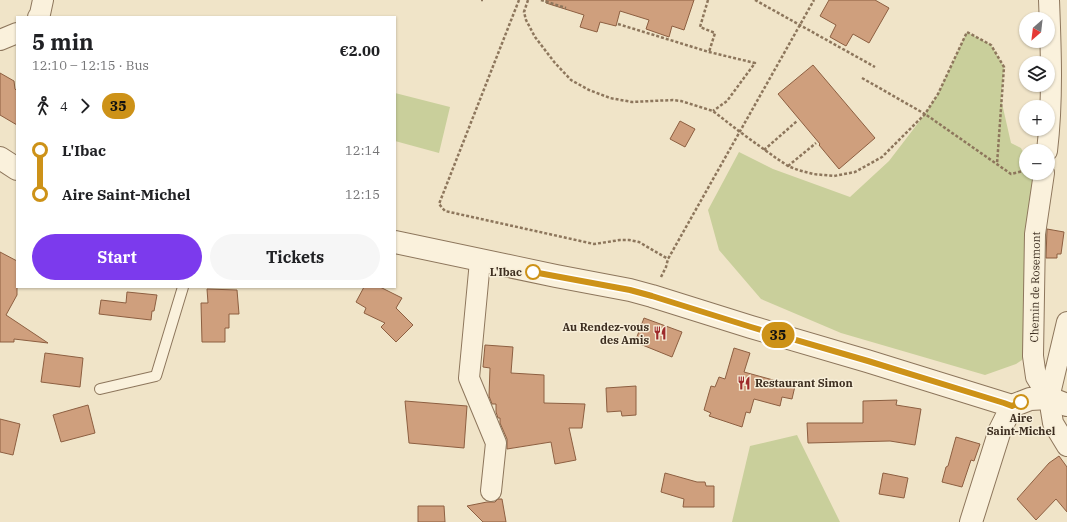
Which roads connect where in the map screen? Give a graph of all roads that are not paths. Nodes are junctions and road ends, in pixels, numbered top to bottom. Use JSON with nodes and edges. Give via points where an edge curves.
{"nodes":[{"id":1,"x":43,"y":0,"type":"edge"},
{"id":2,"x":1049,"y":0,"type":"edge"},
{"id":3,"x":39,"y":16,"type":"edge"},
{"id":4,"x":16,"y":33,"type":"edge"},
{"id":5,"x":0,"y":40,"type":"edge"},
{"id":6,"x":1048,"y":144,"type":"edge"},
{"id":7,"x":0,"y":158,"type":"edge"},
{"id":8,"x":16,"y":168,"type":"edge"},
{"id":9,"x":1043,"y":180,"type":"edge"},
{"id":10,"x":396,"y":242,"type":"edge"},
{"id":11,"x":480,"y":261,"type":"junction"},
{"id":12,"x":183,"y":288,"type":"edge"},
{"id":13,"x":1067,"y":322,"type":"edge"},
{"id":14,"x":100,"y":389,"type":"dead end"},
{"id":15,"x":1058,"y":401,"type":"edge"},
{"id":16,"x":1012,"y":406,"type":"junction"},
{"id":17,"x":1067,"y":446,"type":"edge"},
{"id":18,"x":491,"y":491,"type":"dead end"},
{"id":19,"x":971,"y":522,"type":"edge"}],
"edges":[{"from":1,"to":3,"type":"street"},
{"from":2,"to":6,"type":"street","via":[[1052,60]]},
{"from":4,"to":5,"type":"street"},
{"from":7,"to":8,"type":"street"},
{"from":9,"to":15,"type":"street","name":"Chemin de Rosemont","via":[[1035,234],[1034,356],[1036,377]]},
{"from":10,"to":11,"type":"street"},
{"from":11,"to":16,"type":"street","via":[[630,290]]},
{"from":11,"to":18,"type":"street","via":[[469,378],[496,443]]},
{"from":12,"to":14,"type":"lane","via":[[156,376]]},
{"from":13,"to":15,"type":"street"},
{"from":15,"to":16,"type":"street","via":[[1030,399]]},
{"from":15,"to":17,"type":"street","via":[[1054,423]]},
{"from":16,"to":19,"type":"street","via":[[1000,430]]}]}
